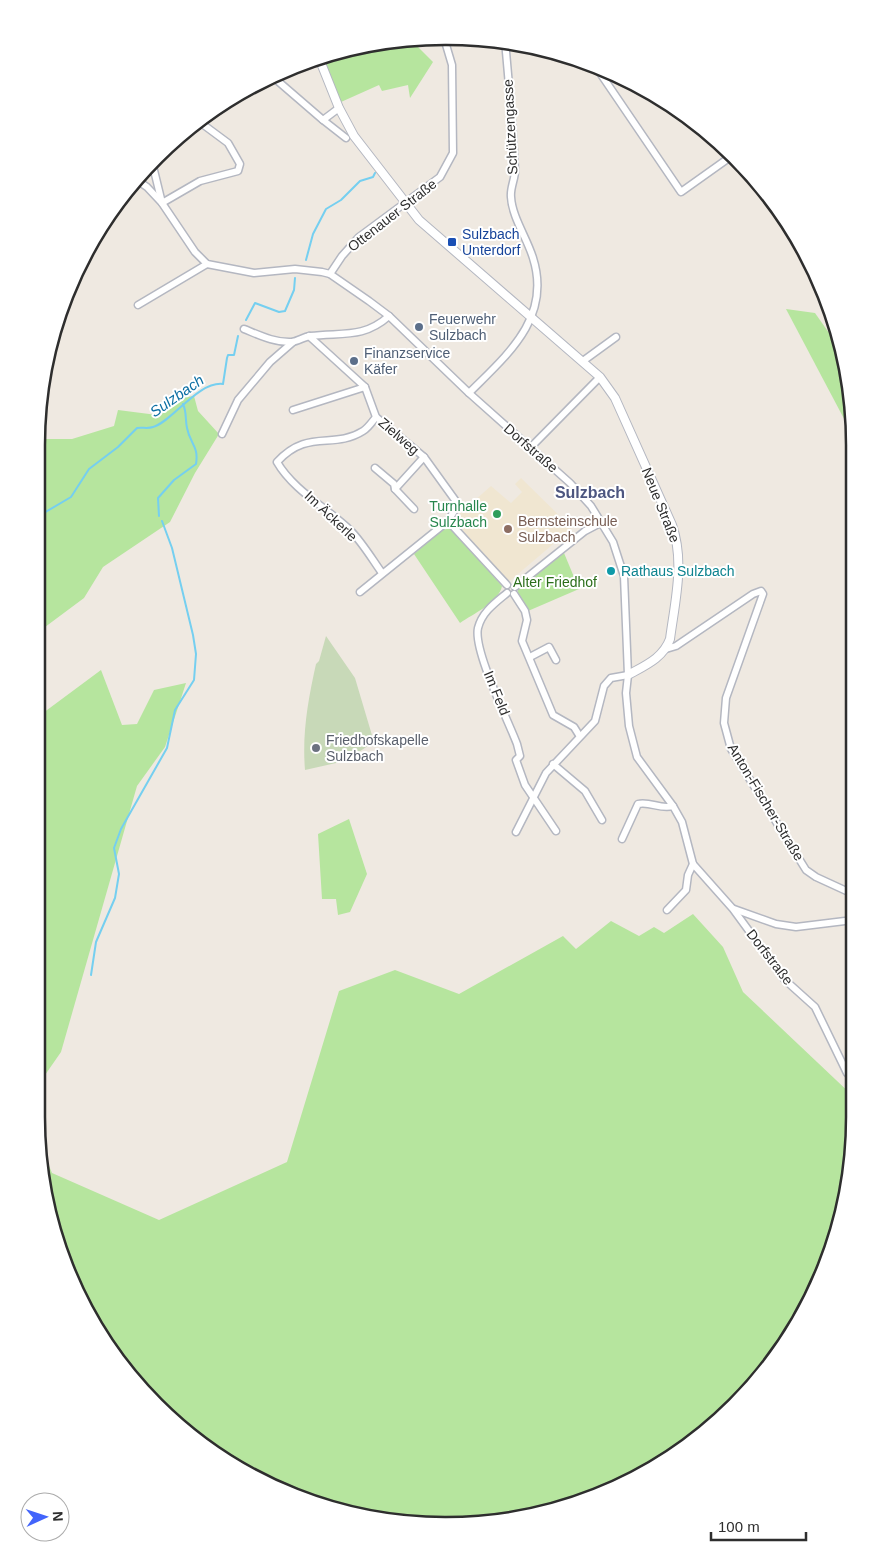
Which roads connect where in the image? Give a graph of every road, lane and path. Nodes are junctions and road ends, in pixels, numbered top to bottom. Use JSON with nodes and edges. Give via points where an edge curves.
{"nodes":[{"id":1,"x":446,"y":45,"type":"edge"},
{"id":2,"x":506,"y":49,"type":"edge"},
{"id":3,"x":322,"y":65,"type":"edge"},
{"id":4,"x":603,"y":77,"type":"edge"},
{"id":5,"x":278,"y":81,"type":"edge"},
{"id":6,"x":339,"y":108,"type":"junction"},
{"id":7,"x":324,"y":120,"type":"junction"},
{"id":8,"x":205,"y":126,"type":"edge"},
{"id":9,"x":346,"y":138,"type":"dead end"},
{"id":10,"x":726,"y":160,"type":"edge"},
{"id":11,"x":155,"y":170,"type":"edge"},
{"id":12,"x":142,"y":184,"type":"edge"},
{"id":13,"x":162,"y":203,"type":"junction"},
{"id":14,"x":405,"y":203,"type":"junction"},
{"id":15,"x":206,"y":264,"type":"junction"},
{"id":16,"x":330,"y":274,"type":"junction"},
{"id":17,"x":138,"y":305,"type":"dead end"},
{"id":18,"x":390,"y":316,"type":"junction"},
{"id":19,"x":531,"y":317,"type":"junction"},
{"id":20,"x":244,"y":329,"type":"dead end"},
{"id":21,"x":308,"y":336,"type":"junction"},
{"id":22,"x":616,"y":338,"type":"dead end"},
{"id":23,"x":293,"y":342,"type":"junction"},
{"id":24,"x":583,"y":361,"type":"junction"},
{"id":25,"x":600,"y":377,"type":"junction"},
{"id":26,"x":365,"y":387,"type":"junction"},
{"id":27,"x":469,"y":393,"type":"junction"},
{"id":28,"x":293,"y":410,"type":"dead end"},
{"id":29,"x":376,"y":417,"type":"junction"},
{"id":30,"x":222,"y":434,"type":"dead end"},
{"id":31,"x":531,"y":447,"type":"junction"},
{"id":32,"x":424,"y":458,"type":"junction"},
{"id":33,"x":375,"y":468,"type":"dead end"},
{"id":34,"x":395,"y":489,"type":"junction"},
{"id":35,"x":414,"y":509,"type":"dead end"},
{"id":36,"x":448,"y":521,"type":"junction"},
{"id":37,"x":602,"y":522,"type":"junction"},
{"id":38,"x":382,"y":573,"type":"junction"},
{"id":39,"x":512,"y":591,"type":"junction"},
{"id":40,"x":360,"y":592,"type":"dead end"},
{"id":41,"x":666,"y":649,"type":"junction"},
{"id":42,"x":530,"y":657,"type":"junction"},
{"id":43,"x":556,"y":660,"type":"dead end"},
{"id":44,"x":628,"y":675,"type":"junction"},
{"id":45,"x":580,"y":735,"type":"junction"},
{"id":46,"x":553,"y":764,"type":"junction"},
{"id":47,"x":533,"y":799,"type":"junction"},
{"id":48,"x":673,"y":806,"type":"junction"},
{"id":49,"x":602,"y":820,"type":"dead end"},
{"id":50,"x":556,"y":831,"type":"dead end"},
{"id":51,"x":516,"y":832,"type":"dead end"},
{"id":52,"x":622,"y":839,"type":"dead end"},
{"id":53,"x":693,"y":864,"type":"junction"},
{"id":54,"x":846,"y":891,"type":"edge"},
{"id":55,"x":733,"y":909,"type":"junction"},
{"id":56,"x":667,"y":910,"type":"dead end"},
{"id":57,"x":846,"y":921,"type":"edge"},
{"id":58,"x":846,"y":1073,"type":"edge"}],
"edges":[{"from":1,"to":14,"type":"street","name":"Ottenauer Straße","via":[[452,65],[453,153],[440,177]]},
{"from":2,"to":19,"type":"street","name":"Schützengasse","via":[[515,174],[511,199],[538,280],[536,308]]},
{"from":3,"to":6,"type":"street","name":"Neue Straße"},
{"from":4,"to":10,"type":"street","via":[[681,192]]},
{"from":5,"to":7,"type":"street"},
{"from":6,"to":7,"type":"street"},
{"from":6,"to":14,"type":"street","name":"Neue Straße","via":[[354,136]]},
{"from":7,"to":9,"type":"street"},
{"from":8,"to":13,"type":"street","via":[[228,143],[240,164],[238,171],[200,181]]},
{"from":11,"to":13,"type":"street"},
{"from":12,"to":13,"type":"street"},
{"from":13,"to":15,"type":"street"},
{"from":14,"to":16,"type":"street","name":"Ottenauer Straße","via":[[350,246]]},
{"from":14,"to":19,"type":"street","name":"Neue Straße","via":[[434,234]]},
{"from":15,"to":16,"type":"street","name":"Dorfstraße","via":[[254,273],[304,269]]},
{"from":15,"to":17,"type":"street"},
{"from":16,"to":18,"type":"street","name":"Dorfstraße"},
{"from":18,"to":21,"type":"street","via":[[376,328],[355,334]]},
{"from":18,"to":27,"type":"street","name":"Dorfstraße"},
{"from":19,"to":24,"type":"street","name":"Neue Straße"},
{"from":19,"to":27,"type":"street","name":"Schützengasse","via":[[514,347]]},
{"from":20,"to":23,"type":"street","via":[[270,339]]},
{"from":21,"to":23,"type":"street"},
{"from":21,"to":26,"type":"street","name":"Zielweg"},
{"from":22,"to":24,"type":"street"},
{"from":23,"to":30,"type":"street","via":[[270,362],[238,400]]},
{"from":24,"to":25,"type":"street","name":"Neue Straße"},
{"from":25,"to":31,"type":"street"},
{"from":25,"to":41,"type":"street","name":"Neue Straße","via":[[614,398],[676,537],[678,582]]},
{"from":26,"to":28,"type":"street"},
{"from":26,"to":29,"type":"street","name":"Zielweg"},
{"from":27,"to":31,"type":"street","name":"Dorfstraße"},
{"from":29,"to":32,"type":"street","name":"Zielweg"},
{"from":29,"to":38,"type":"street","name":"Im Äckerle","via":[[363,431],[345,438],[306,442],[288,450],[277,462],[299,486],[351,531]]},
{"from":31,"to":37,"type":"street","name":"Dorfstraße","via":[[570,483]]},
{"from":32,"to":34,"type":"street","name":"Zielweg"},
{"from":32,"to":36,"type":"street","name":"Zielweg","via":[[455,500],[456,508]]},
{"from":33,"to":34,"type":"street","via":[[394,484]]},
{"from":34,"to":35,"type":"street"},
{"from":36,"to":38,"type":"street"},
{"from":36,"to":39,"type":"street","via":[[507,585],[512,584]]},
{"from":37,"to":39,"type":"street","name":"Im Feld","via":[[585,531]]},
{"from":37,"to":44,"type":"street","name":"Dorfstraße","via":[[624,576]]},
{"from":38,"to":40,"type":"street"},
{"from":39,"to":42,"type":"street","via":[[525,611],[527,620],[522,641]]},
{"from":39,"to":47,"type":"street","name":"Im Feld","via":[[489,608],[483,617],[478,628],[479,650],[517,744],[520,756],[516,760],[524,785]]},
{"from":41,"to":44,"type":"street","via":[[658,658]]},
{"from":41,"to":54,"type":"street","name":"Anton-Fischer-Straße","via":[[676,646],[761,591],[763,594],[726,698],[724,723],[731,749],[806,870]]},
{"from":42,"to":43,"type":"street","via":[[549,647]]},
{"from":42,"to":45,"type":"street","via":[[553,715],[574,727]]},
{"from":44,"to":45,"type":"street","via":[[611,678],[604,686],[595,721]]},
{"from":44,"to":48,"type":"street","name":"Dorfstraße","via":[[629,726],[637,756]]},
{"from":45,"to":46,"type":"street"},
{"from":46,"to":47,"type":"street"},
{"from":46,"to":49,"type":"street","via":[[584,792]]},
{"from":47,"to":50,"type":"street","name":"Im Feld"},
{"from":47,"to":51,"type":"street"},
{"from":48,"to":52,"type":"street","via":[[638,804]]},
{"from":48,"to":53,"type":"street","name":"Dorfstraße","via":[[682,822]]},
{"from":53,"to":55,"type":"street","name":"Dorfstraße"},
{"from":53,"to":56,"type":"street","via":[[686,890]]},
{"from":55,"to":57,"type":"street","via":[[776,924],[796,927]]},
{"from":55,"to":58,"type":"street","name":"Dorfstraße","via":[[785,980],[815,1007]]}]}
